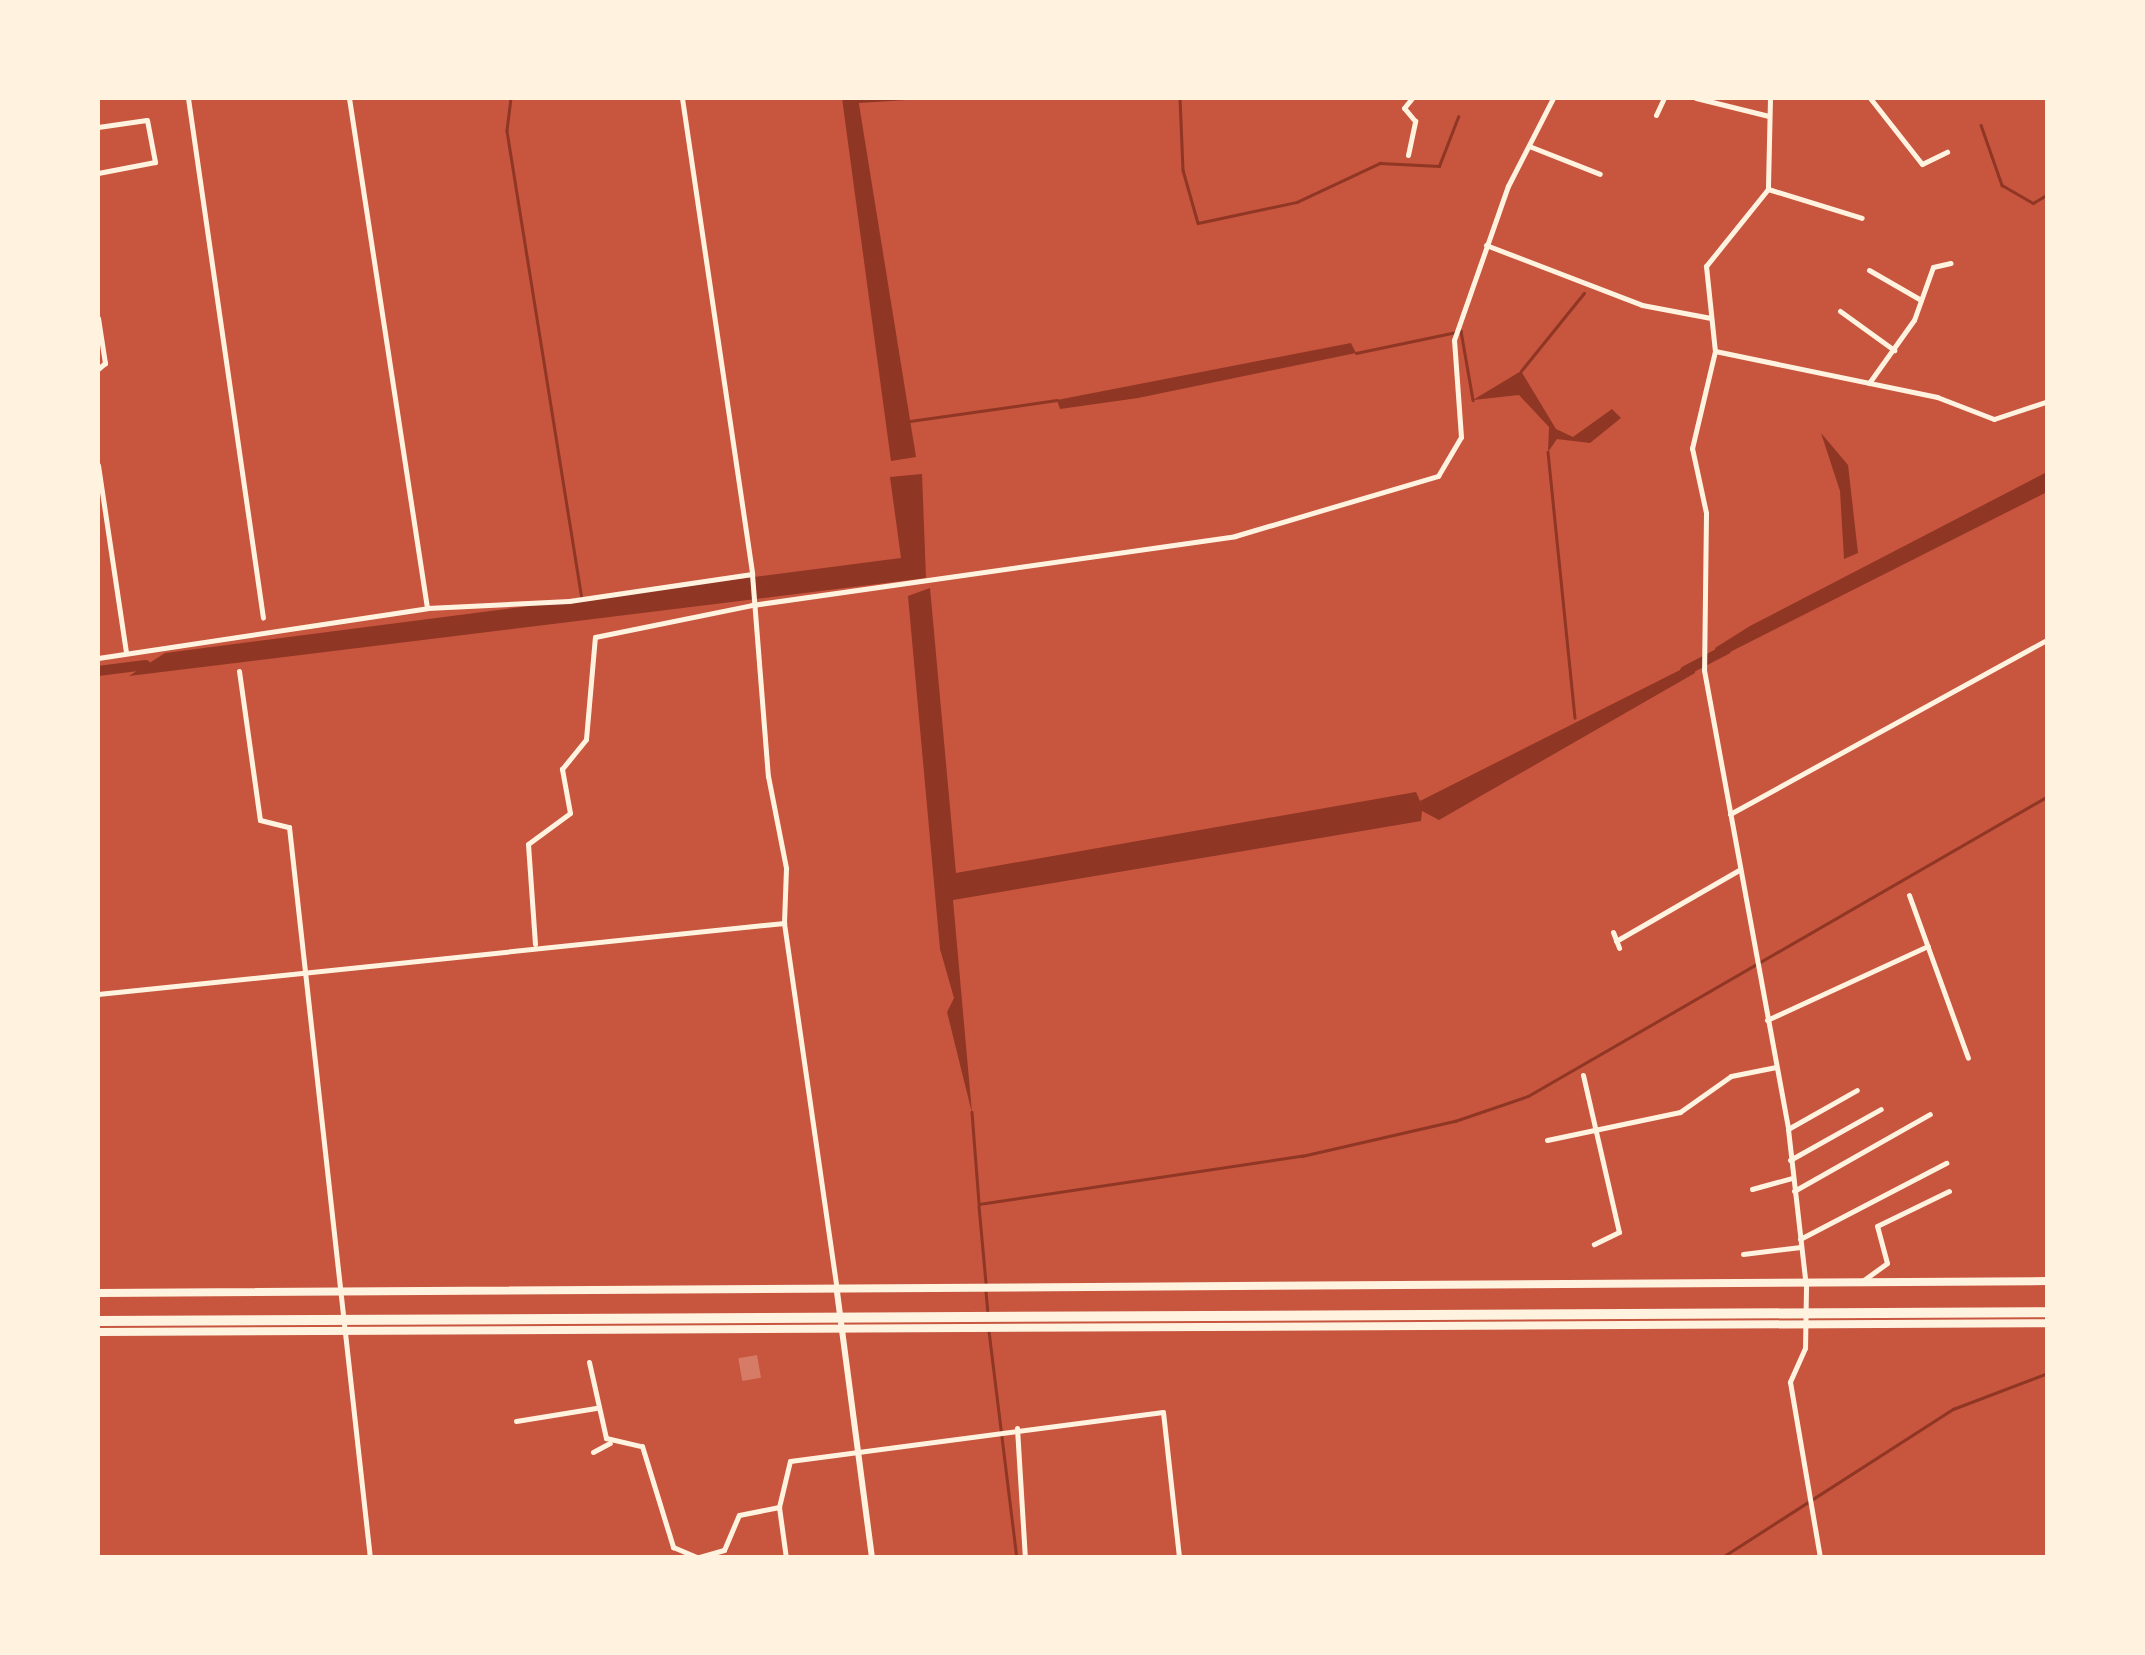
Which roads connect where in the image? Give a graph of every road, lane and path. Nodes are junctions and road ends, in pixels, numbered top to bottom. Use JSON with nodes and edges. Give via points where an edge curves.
{"nodes":[{"id":1,"x":188,"y":98,"type":"edge"},
{"id":2,"x":350,"y":98,"type":"edge"},
{"id":3,"x":682,"y":98,"type":"edge"},
{"id":4,"x":1412,"y":98,"type":"edge"},
{"id":5,"x":1552,"y":98,"type":"edge"},
{"id":6,"x":1664,"y":98,"type":"edge"},
{"id":7,"x":1696,"y":98,"type":"edge"},
{"id":8,"x":1770,"y":98,"type":"edge"},
{"id":9,"x":1870,"y":98,"type":"edge"},
{"id":10,"x":1656,"y":114,"type":"dead end"},
{"id":11,"x":1770,"y":116,"type":"junction"},
{"id":12,"x":98,"y":128,"type":"edge"},
{"id":13,"x":1528,"y":146,"type":"junction"},
{"id":14,"x":1947,"y":152,"type":"dead end"},
{"id":15,"x":1408,"y":155,"type":"dead end"},
{"id":16,"x":98,"y":173,"type":"edge"},
{"id":17,"x":1600,"y":174,"type":"dead end"},
{"id":18,"x":1768,"y":189,"type":"junction"},
{"id":19,"x":1862,"y":218,"type":"dead end"},
{"id":20,"x":1486,"y":244,"type":"junction"},
{"id":21,"x":1950,"y":263,"type":"dead end"},
{"id":22,"x":1869,"y":270,"type":"dead end"},
{"id":23,"x":1920,"y":300,"type":"junction"},
{"id":24,"x":1840,"y":310,"type":"dead end"},
{"id":25,"x":98,"y":318,"type":"edge"},
{"id":26,"x":1710,"y":318,"type":"junction"},
{"id":27,"x":1894,"y":350,"type":"junction"},
{"id":28,"x":1715,"y":351,"type":"junction"},
{"id":29,"x":98,"y":369,"type":"edge"},
{"id":30,"x":1868,"y":383,"type":"junction"},
{"id":31,"x":2048,"y":401,"type":"edge"},
{"id":32,"x":98,"y":465,"type":"edge"},
{"id":33,"x":752,"y":576,"type":"junction"},
{"id":34,"x":753,"y":603,"type":"junction"},
{"id":35,"x":427,"y":608,"type":"junction"},
{"id":36,"x":263,"y":618,"type":"dead end"},
{"id":37,"x":2048,"y":638,"type":"edge"},
{"id":38,"x":126,"y":653,"type":"junction"},
{"id":39,"x":98,"y":658,"type":"edge"},
{"id":40,"x":240,"y":671,"type":"dead end"},
{"id":41,"x":1730,"y":814,"type":"junction"},
{"id":42,"x":1739,"y":870,"type":"junction"},
{"id":43,"x":1909,"y":895,"type":"dead end"},
{"id":44,"x":784,"y":924,"type":"junction"},
{"id":45,"x":1612,"y":932,"type":"dead end"},
{"id":46,"x":535,"y":944,"type":"junction"},
{"id":47,"x":1928,"y":946,"type":"junction"},
{"id":48,"x":307,"y":971,"type":"junction"},
{"id":49,"x":98,"y":994,"type":"edge"},
{"id":50,"x":1766,"y":1020,"type":"junction"},
{"id":51,"x":1968,"y":1058,"type":"dead end"},
{"id":52,"x":1776,"y":1067,"type":"junction"},
{"id":53,"x":1583,"y":1075,"type":"dead end"},
{"id":54,"x":1857,"y":1090,"type":"dead end"},
{"id":55,"x":1881,"y":1109,"type":"dead end"},
{"id":56,"x":1930,"y":1114,"type":"dead end"},
{"id":57,"x":1788,"y":1129,"type":"junction"},
{"id":58,"x":1594,"y":1130,"type":"junction"},
{"id":59,"x":1548,"y":1140,"type":"dead end"},
{"id":60,"x":1790,"y":1160,"type":"junction"},
{"id":61,"x":1946,"y":1163,"type":"dead end"},
{"id":62,"x":1792,"y":1178,"type":"junction"},
{"id":63,"x":1752,"y":1189,"type":"dead end"},
{"id":64,"x":1793,"y":1191,"type":"junction"},
{"id":65,"x":1949,"y":1191,"type":"dead end"},
{"id":66,"x":1800,"y":1239,"type":"junction"},
{"id":67,"x":1594,"y":1244,"type":"dead end"},
{"id":68,"x":1800,"y":1247,"type":"junction"},
{"id":69,"x":1743,"y":1254,"type":"dead end"},
{"id":70,"x":2048,"y":1281,"type":"edge"},
{"id":71,"x":1861,"y":1284,"type":"junction"},
{"id":72,"x":1806,"y":1287,"type":"junction"},
{"id":73,"x":837,"y":1292,"type":"junction"},
{"id":74,"x":98,"y":1293,"type":"edge"},
{"id":75,"x":344,"y":1294,"type":"junction"},
{"id":76,"x":2048,"y":1309,"type":"edge"},
{"id":77,"x":98,"y":1318,"type":"edge"},
{"id":78,"x":2048,"y":1323,"type":"edge"},
{"id":79,"x":1808,"y":1324,"type":"junction"},
{"id":80,"x":842,"y":1326,"type":"junction"},
{"id":81,"x":347,"y":1330,"type":"junction"},
{"id":82,"x":98,"y":1332,"type":"edge"},
{"id":83,"x":589,"y":1362,"type":"dead end"},
{"id":84,"x":596,"y":1408,"type":"junction"},
{"id":85,"x":516,"y":1421,"type":"dead end"},
{"id":86,"x":1017,"y":1428,"type":"junction"},
{"id":87,"x":610,"y":1443,"type":"junction"},
{"id":88,"x":858,"y":1449,"type":"junction"},
{"id":89,"x":594,"y":1452,"type":"dead end"},
{"id":90,"x":779,"y":1506,"type":"junction"},
{"id":91,"x":696,"y":1557,"type":"edge"},
{"id":92,"x":370,"y":1558,"type":"edge"},
{"id":93,"x":786,"y":1558,"type":"edge"},
{"id":94,"x":872,"y":1558,"type":"edge"},
{"id":95,"x":1025,"y":1558,"type":"edge"},
{"id":96,"x":1179,"y":1558,"type":"edge"},
{"id":97,"x":1820,"y":1558,"type":"edge"}],
"edges":[{"from":1,"to":36,"type":"street"},
{"from":2,"to":35,"type":"street"},
{"from":3,"to":33,"type":"street"},
{"from":4,"to":15,"type":"street","via":[[1404,108],[1415,120]]},
{"from":5,"to":13,"type":"street"},
{"from":6,"to":10,"type":"street"},
{"from":7,"to":11,"type":"street"},
{"from":8,"to":11,"type":"street"},
{"from":9,"to":14,"type":"street","via":[[1922,164]]},
{"from":11,"to":18,"type":"street"},
{"from":12,"to":16,"type":"street","via":[[148,120],[155,162]]},
{"from":13,"to":17,"type":"street"},
{"from":13,"to":20,"type":"street"},
{"from":18,"to":19,"type":"street"},
{"from":18,"to":26,"type":"street","via":[[1709,257]]},
{"from":20,"to":26,"type":"street","via":[[1642,305]]},
{"from":20,"to":34,"type":"street","via":[[1456,336],[1461,437],[1450,465],[1426,483],[1236,536],[914,587]]},
{"from":21,"to":23,"type":"street","via":[[1933,267]]},
{"from":22,"to":23,"type":"street"},
{"from":23,"to":27,"type":"street"},
{"from":24,"to":27,"type":"street"},
{"from":25,"to":29,"type":"street"},
{"from":26,"to":28,"type":"street"},
{"from":27,"to":30,"type":"street"},
{"from":28,"to":30,"type":"street"},
{"from":28,"to":41,"type":"street","via":[[1692,448],[1706,512],[1701,647]]},
{"from":30,"to":31,"type":"street","via":[[2007,421]]},
{"from":32,"to":38,"type":"street"},
{"from":33,"to":34,"type":"street"},
{"from":33,"to":35,"type":"street","via":[[569,602]]},
{"from":34,"to":44,"type":"street","via":[[786,868]]},
{"from":34,"to":46,"type":"street","via":[[590,642],[586,739],[562,769],[570,814],[528,844]]},
{"from":35,"to":38,"type":"street"},
{"from":37,"to":41,"type":"street"},
{"from":38,"to":39,"type":"street"},
{"from":40,"to":48,"type":"street","via":[[260,820],[289,827]]},
{"from":41,"to":42,"type":"street"},
{"from":42,"to":45,"type":"street","via":[[1618,945]]},
{"from":42,"to":50,"type":"street"},
{"from":43,"to":47,"type":"street"},
{"from":44,"to":46,"type":"street","via":[[549,950]]},
{"from":44,"to":73,"type":"street"},
{"from":46,"to":48,"type":"street"},
{"from":47,"to":50,"type":"street"},
{"from":47,"to":51,"type":"street"},
{"from":48,"to":49,"type":"street"},
{"from":48,"to":75,"type":"street"},
{"from":50,"to":52,"type":"street"},
{"from":52,"to":57,"type":"street"},
{"from":52,"to":58,"type":"street","via":[[1731,1076],[1680,1112]]},
{"from":53,"to":58,"type":"street"},
{"from":54,"to":57,"type":"street"},
{"from":55,"to":60,"type":"street"},
{"from":56,"to":64,"type":"street"},
{"from":57,"to":60,"type":"street"},
{"from":58,"to":59,"type":"street"},
{"from":58,"to":67,"type":"street","via":[[1618,1232]]},
{"from":60,"to":62,"type":"street"},
{"from":61,"to":66,"type":"street"},
{"from":62,"to":63,"type":"street"},
{"from":62,"to":64,"type":"street"},
{"from":64,"to":66,"type":"street"},
{"from":65,"to":71,"type":"street","via":[[1878,1226],[1887,1263]]},
{"from":66,"to":68,"type":"street"},
{"from":68,"to":69,"type":"street"},
{"from":68,"to":72,"type":"street"},
{"from":70,"to":71,"type":"main road"},
{"from":71,"to":72,"type":"main road"},
{"from":72,"to":73,"type":"main road"},
{"from":72,"to":79,"type":"street"},
{"from":73,"to":75,"type":"main road"},
{"from":73,"to":80,"type":"street"},
{"from":74,"to":75,"type":"main road"},
{"from":75,"to":81,"type":"street"},
{"from":76,"to":77,"type":"highway"},
{"from":78,"to":79,"type":"main road"},
{"from":79,"to":80,"type":"main road"},
{"from":79,"to":97,"type":"street","via":[[1790,1382]]},
{"from":80,"to":81,"type":"main road"},
{"from":80,"to":88,"type":"street"},
{"from":81,"to":82,"type":"main road"},
{"from":81,"to":92,"type":"street"},
{"from":83,"to":84,"type":"street"},
{"from":84,"to":85,"type":"street"},
{"from":84,"to":87,"type":"street"},
{"from":86,"to":88,"type":"street"},
{"from":86,"to":95,"type":"street"},
{"from":86,"to":96,"type":"street","via":[[1166,1414]]},
{"from":87,"to":89,"type":"street"},
{"from":87,"to":91,"type":"street","via":[[642,1446],[672,1547]]},
{"from":88,"to":90,"type":"street","via":[[785,1464]]},
{"from":88,"to":94,"type":"street"},
{"from":90,"to":91,"type":"street","via":[[739,1515],[724,1550]]},
{"from":90,"to":93,"type":"street"}]}
